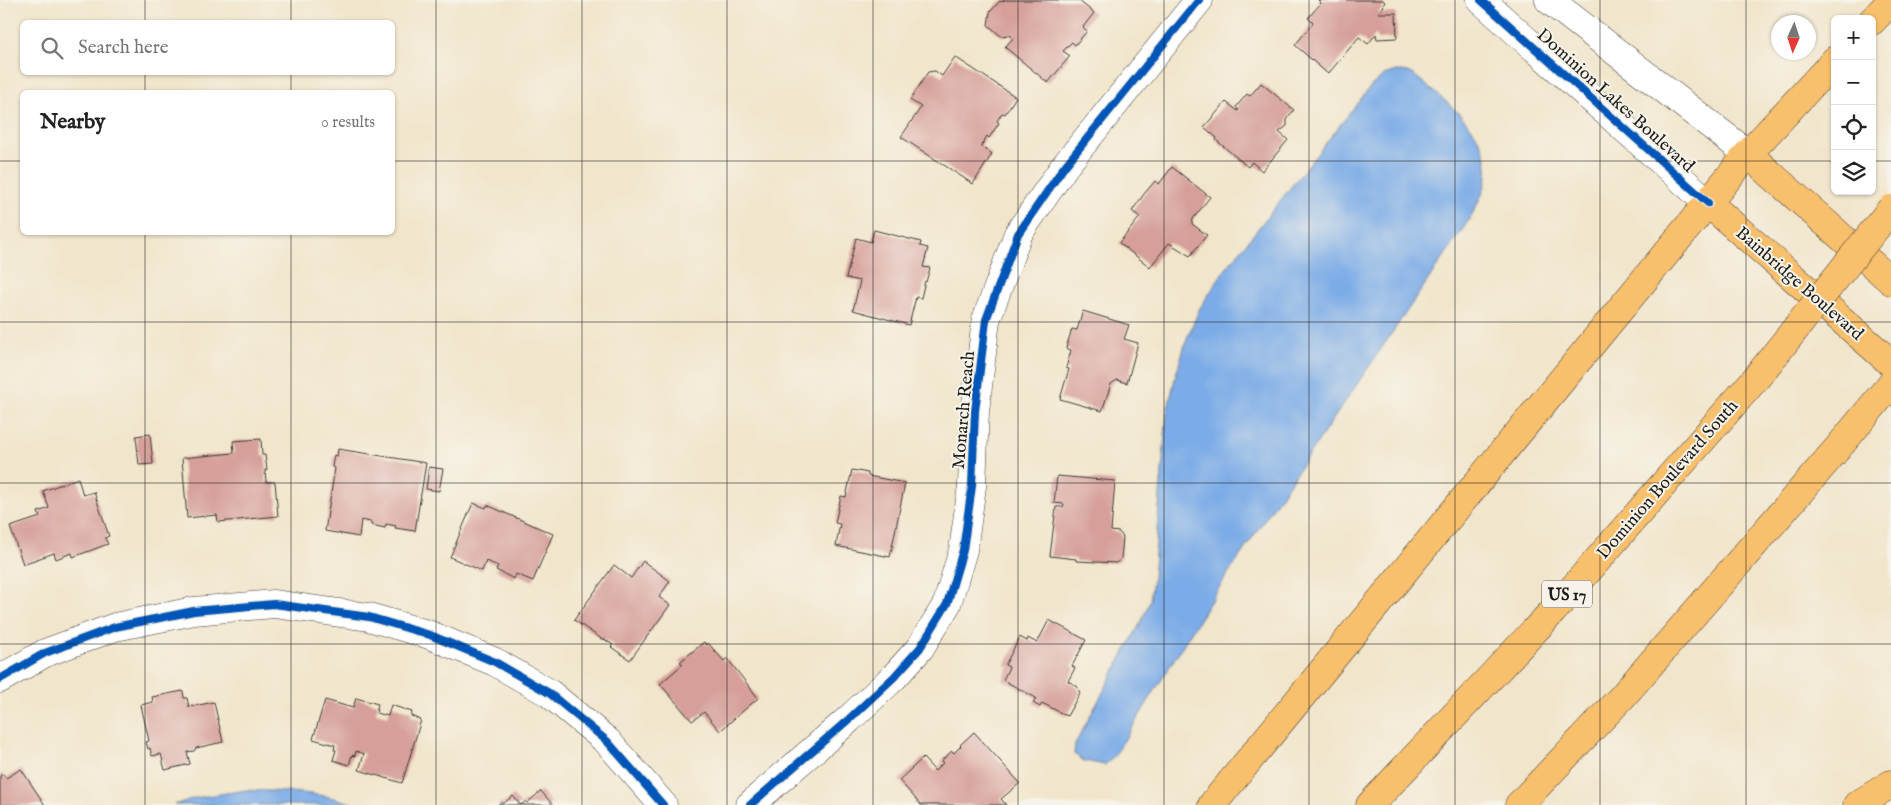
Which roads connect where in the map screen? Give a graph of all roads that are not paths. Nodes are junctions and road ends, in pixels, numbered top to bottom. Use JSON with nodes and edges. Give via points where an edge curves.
{"nodes":[{"id":1,"x":1199,"y":0,"type":"edge"},
{"id":2,"x":1481,"y":0,"type":"edge"},
{"id":3,"x":1549,"y":0,"type":"edge"},
{"id":4,"x":1891,"y":1,"type":"edge"},
{"id":5,"x":1876,"y":17,"type":"edge"},
{"id":6,"x":1831,"y":64,"type":"edge"},
{"id":7,"x":1748,"y":154,"type":"junction"},
{"id":8,"x":1708,"y":203,"type":"junction"},
{"id":9,"x":1891,"y":209,"type":"edge"},
{"id":10,"x":1891,"y":281,"type":"edge"},
{"id":11,"x":1891,"y":363,"type":"edge"},
{"id":12,"x":1891,"y":384,"type":"edge"},
{"id":13,"x":0,"y":679,"type":"edge"},
{"id":14,"x":1891,"y":784,"type":"edge"},
{"id":15,"x":663,"y":805,"type":"edge"},
{"id":16,"x":750,"y":805,"type":"edge"},
{"id":17,"x":1212,"y":805,"type":"edge"},
{"id":18,"x":1370,"y":805,"type":"edge"},
{"id":19,"x":1519,"y":805,"type":"edge"},
{"id":20,"x":1857,"y":805,"type":"edge"}],
"edges":[{"from":1,"to":16,"type":"street","name":"Monarch Reach","via":[[1064,168],[1018,234],[986,320],[975,411],[972,486],[962,550],[947,604],[920,648],[894,677]]},
{"from":2,"to":8,"type":"street","name":"Dominion Lakes Boulevard"},
{"from":3,"to":7,"type":"street","name":"Dominion Lakes Boulevard"},
{"from":4,"to":5,"type":"main road"},
{"from":6,"to":7,"type":"main road"},
{"from":7,"to":8,"type":"main road"},
{"from":7,"to":10,"type":"main road"},
{"from":8,"to":11,"type":"main road","name":"Bainbridge Boulevard"},
{"from":8,"to":17,"type":"main road"},
{"from":9,"to":18,"type":"main road","name":"Dominion Boulevard South","number":"US 17","bridge":true,"via":[[1757,377],[1553,611]]},
{"from":12,"to":19,"type":"main road","via":[[1622,697]]},
{"from":13,"to":15,"type":"street","via":[[45,653],[115,627],[194,611],[274,604],[369,617],[430,634],[495,662],[549,693],[607,741]]},
{"from":14,"to":20,"type":"main road"}]}
